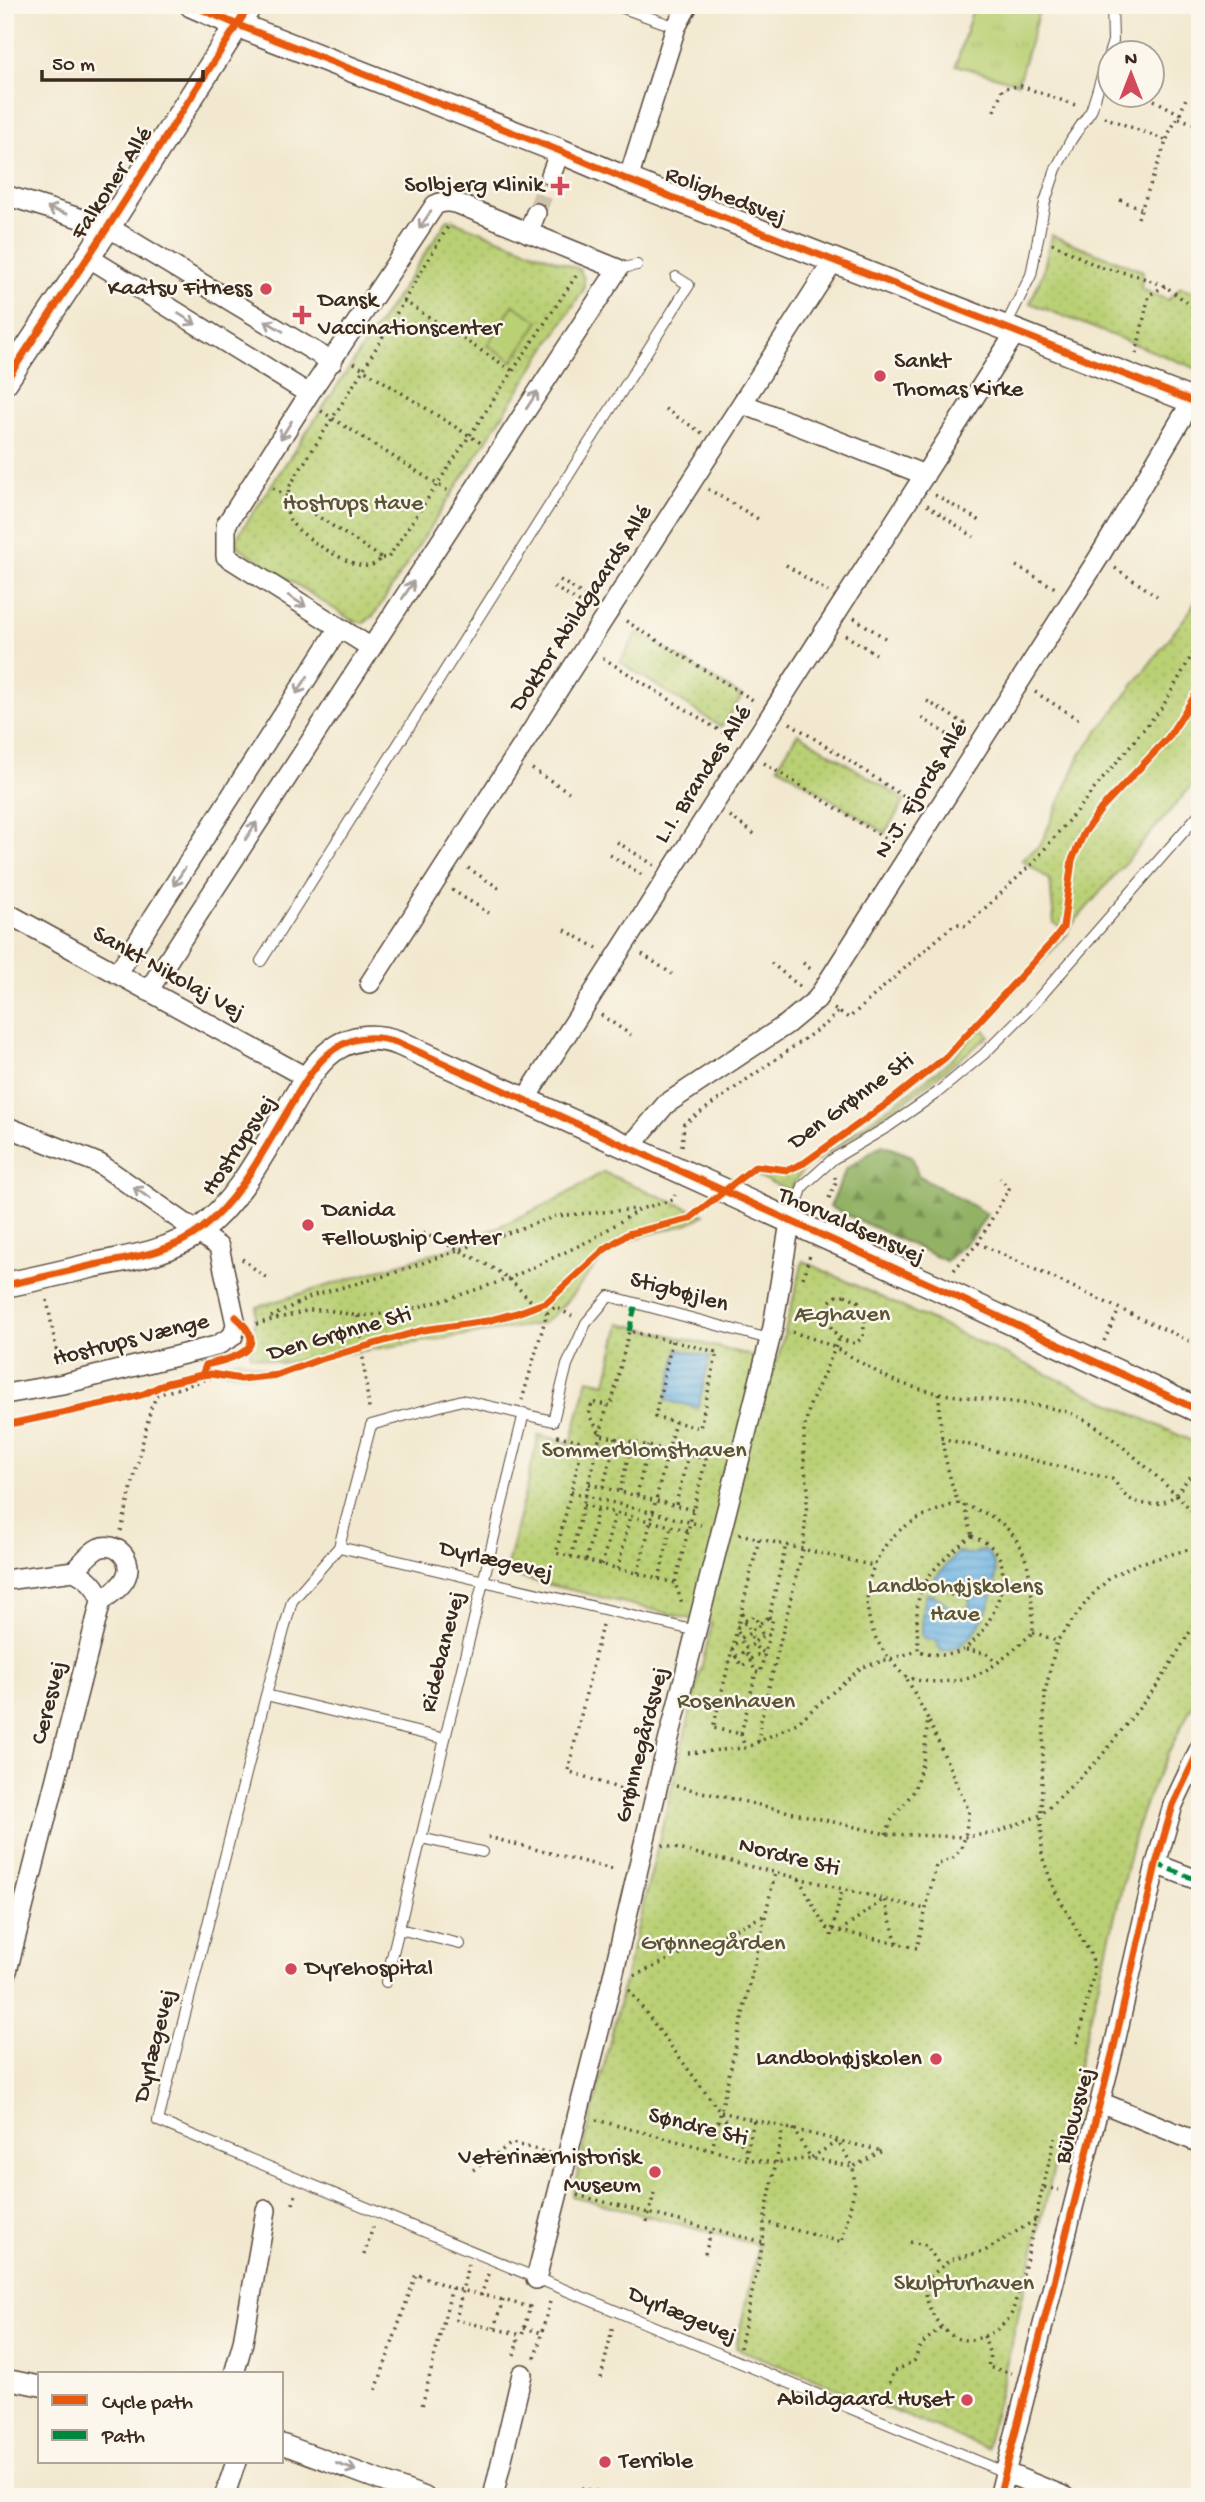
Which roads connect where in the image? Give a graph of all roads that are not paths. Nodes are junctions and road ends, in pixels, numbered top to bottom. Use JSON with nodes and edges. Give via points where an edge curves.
{"nodes":[{"id":1,"x":192,"y":5,"type":"edge"},
{"id":2,"x":615,"y":5,"type":"edge"},
{"id":3,"x":688,"y":5,"type":"edge"},
{"id":4,"x":1112,"y":5,"type":"edge"},
{"id":5,"x":244,"y":15,"type":"edge"},
{"id":6,"x":676,"y":27,"type":"junction"},
{"id":7,"x":560,"y":151,"type":"junction"},
{"id":8,"x":551,"y":175,"type":"tunnel mouth"},
{"id":9,"x":628,"y":180,"type":"junction"},
{"id":10,"x":5,"y":195,"type":"edge"},
{"id":11,"x":536,"y":214,"type":"tunnel mouth"},
{"id":12,"x":108,"y":227,"type":"junction"},
{"id":13,"x":528,"y":233,"type":"junction"},
{"id":14,"x":88,"y":257,"type":"junction"},
{"id":15,"x":834,"y":260,"type":"junction"},
{"id":16,"x":676,"y":277,"type":"dead end"},
{"id":17,"x":1010,"y":330,"type":"junction"},
{"id":18,"x":335,"y":357,"type":"junction"},
{"id":19,"x":5,"y":382,"type":"edge"},
{"id":20,"x":307,"y":397,"type":"junction"},
{"id":21,"x":1196,"y":403,"type":"edge"},
{"id":22,"x":743,"y":404,"type":"junction"},
{"id":23,"x":918,"y":485,"type":"junction"},
{"id":24,"x":339,"y":628,"type":"junction"},
{"id":25,"x":370,"y":647,"type":"junction"},
{"id":26,"x":1200,"y":813,"type":"edge"},
{"id":27,"x":5,"y":912,"type":"edge"},
{"id":28,"x":261,"y":961,"type":"dead end"},
{"id":29,"x":117,"y":974,"type":"junction"},
{"id":30,"x":370,"y":983,"type":"dead end"},
{"id":31,"x":148,"y":991,"type":"junction"},
{"id":32,"x":368,"y":1037,"type":"joint"},
{"id":33,"x":307,"y":1078,"type":"junction"},
{"id":34,"x":524,"y":1101,"type":"junction"},
{"id":35,"x":5,"y":1126,"type":"edge"},
{"id":36,"x":629,"y":1148,"type":"junction"},
{"id":37,"x":790,"y":1222,"type":"junction"},
{"id":38,"x":198,"y":1231,"type":"junction"},
{"id":39,"x":5,"y":1285,"type":"edge"},
{"id":40,"x":778,"y":1332,"type":"junction"},
{"id":41,"x":5,"y":1394,"type":"edge"},
{"id":42,"x":1200,"y":1411,"type":"edge"},
{"id":43,"x":524,"y":1413,"type":"junction"},
{"id":44,"x":340,"y":1547,"type":"junction"},
{"id":45,"x":74,"y":1572,"type":"junction"},
{"id":46,"x":5,"y":1580,"type":"edge"},
{"id":47,"x":484,"y":1580,"type":"junction"},
{"id":48,"x":102,"y":1601,"type":"junction"},
{"id":49,"x":697,"y":1631,"type":"junction"},
{"id":50,"x":266,"y":1695,"type":"junction"},
{"id":51,"x":445,"y":1739,"type":"junction"},
{"id":52,"x":1200,"y":1748,"type":"edge"},
{"id":53,"x":421,"y":1839,"type":"junction"},
{"id":54,"x":482,"y":1852,"type":"dead end"},
{"id":55,"x":1156,"y":1864,"type":"junction"},
{"id":56,"x":1200,"y":1881,"type":"edge"},
{"id":57,"x":399,"y":1929,"type":"junction"},
{"id":58,"x":460,"y":1944,"type":"dead end"},
{"id":59,"x":5,"y":1979,"type":"edge"},
{"id":60,"x":386,"y":1982,"type":"dead end"},
{"id":61,"x":1100,"y":2102,"type":"junction"},
{"id":62,"x":1200,"y":2143,"type":"edge"},
{"id":63,"x":266,"y":2210,"type":"dead end"},
{"id":64,"x":545,"y":2282,"type":"junction"},
{"id":65,"x":235,"y":2372,"type":"edge"},
{"id":66,"x":522,"y":2374,"type":"road end"},
{"id":67,"x":5,"y":2379,"type":"edge"},
{"id":68,"x":38,"y":2386,"type":"edge"},
{"id":69,"x":284,"y":2445,"type":"edge"},
{"id":70,"x":235,"y":2464,"type":"edge"},
{"id":71,"x":1004,"y":2472,"type":"junction"},
{"id":72,"x":224,"y":2497,"type":"edge"},
{"id":73,"x":425,"y":2497,"type":"edge"},
{"id":74,"x":493,"y":2497,"type":"edge"},
{"id":75,"x":999,"y":2497,"type":"edge"},
{"id":76,"x":1066,"y":2497,"type":"edge"}],
"edges":[{"from":1,"to":5,"type":"street","name":"Rolighedsvej"},
{"from":2,"to":6,"type":"lane"},
{"from":3,"to":6,"type":"street"},
{"from":4,"to":17,"type":"lane","via":[[1113,41],[1091,111],[1056,169],[1031,275]]},
{"from":5,"to":7,"type":"street","name":"Rolighedsvej"},
{"from":5,"to":12,"type":"street","name":"Falkoner Allé"},
{"from":6,"to":9,"type":"street"},
{"from":7,"to":8,"type":"street"},
{"from":7,"to":9,"type":"street","name":"Rolighedsvej"},
{"from":9,"to":15,"type":"street","name":"Rolighedsvej"},
{"from":12,"to":10,"type":"street","one_way":true},
{"from":11,"to":13,"type":"street"},
{"from":12,"to":14,"type":"street","name":"Falkoner Allé"},
{"from":18,"to":12,"type":"street","one_way":true},
{"from":13,"to":18,"type":"street","one_way":true,"via":[[461,205],[435,205]]},
{"from":25,"to":13,"type":"street","one_way":true,"via":[[497,453],[628,267]]},
{"from":14,"to":19,"type":"street","name":"Falkoner Allé"},
{"from":14,"to":20,"type":"street","one_way":true},
{"from":15,"to":17,"type":"street","name":"Rolighedsvej"},
{"from":15,"to":22,"type":"street","name":"Doktor Abildgaards Allé"},
{"from":16,"to":28,"type":"lane","via":[[689,285]]},
{"from":17,"to":21,"type":"street","name":"Rolighedsvej"},
{"from":17,"to":23,"type":"street","name":"L.I. Brandes Allé"},
{"from":18,"to":20,"type":"street"},
{"from":20,"to":24,"type":"street","one_way":true,"via":[[226,525],[226,556]]},
{"from":21,"to":36,"type":"street","name":"N.J. Fjords Allé","via":[[817,999],[667,1104]]},
{"from":22,"to":23,"type":"street"},
{"from":22,"to":30,"type":"street","name":"Doktor Abildgaards Allé"},
{"from":23,"to":34,"type":"street","name":"L.I. Brandes Allé"},
{"from":24,"to":25,"type":"street"},
{"from":24,"to":29,"type":"street","one_way":true},
{"from":31,"to":25,"type":"street","one_way":true},
{"from":26,"to":37,"type":"lane","via":[[1032,1006],[984,1054],[937,1093],[832,1159],[803,1186]]},
{"from":27,"to":29,"type":"street","name":"Sankt Nikolaj Vej"},
{"from":29,"to":31,"type":"street","name":"Sankt Nikolaj Vej"},
{"from":31,"to":33,"type":"street","name":"Sankt Nikolaj Vej"},
{"from":32,"to":33,"type":"street","name":"Hostrupsvej","via":[[334,1050]]},
{"from":32,"to":34,"type":"street","name":"Thorvaldsensvej","via":[[399,1043]]},
{"from":33,"to":38,"type":"street","name":"Hostrupsvej","via":[[225,1206]]},
{"from":34,"to":36,"type":"street","name":"Thorvaldsensvej"},
{"from":38,"to":35,"type":"street","name":"Hostrups Vænge","one_way":true,"via":[[100,1164]]},
{"from":36,"to":37,"type":"street","name":"Thorvaldsensvej"},
{"from":37,"to":40,"type":"street","name":"Grønnegårdsvej"},
{"from":37,"to":42,"type":"street","name":"Thorvaldsensvej"},
{"from":38,"to":39,"type":"street","name":"Hostrupsvej","via":[[159,1251]]},
{"from":38,"to":41,"type":"street","name":"Hostrups Vænge","via":[[219,1247],[242,1323],[233,1336],[164,1360]]},
{"from":40,"to":43,"type":"lane","name":"Stigbøjlen","via":[[609,1296],[586,1323],[567,1365],[553,1421]]},
{"from":40,"to":49,"type":"street","name":"Grønnegårdsvej"},
{"from":43,"to":44,"type":"lane","name":"Stigbøjlen","via":[[462,1400],[371,1425]]},
{"from":43,"to":47,"type":"lane","name":"Ridebanevej"},
{"from":44,"to":47,"type":"lane","name":"Dyrlægevej"},
{"from":44,"to":50,"type":"lane","name":"Dyrlægevej","via":[[292,1601]]},
{"from":45,"to":46,"type":"street"},
{"from":45,"to":48,"type":"street","via":[[99,1590]]},
{"from":45,"to":48,"type":"street","name":"Ceresvej","via":[[94,1551],[109,1546],[122,1555],[128,1570],[122,1584]]},
{"from":47,"to":49,"type":"lane","name":"Dyrlægevej"},
{"from":47,"to":51,"type":"lane","name":"Ridebanevej"},
{"from":48,"to":59,"type":"street","name":"Ceresvej"},
{"from":49,"to":64,"type":"street","name":"Grønnegårdsvej","via":[[636,1875],[617,1980],[558,2189]]},
{"from":50,"to":51,"type":"lane","name":"Ridebanevej"},
{"from":50,"to":64,"type":"lane","name":"Dyrlægevej","via":[[159,2120]]},
{"from":51,"to":53,"type":"lane","name":"Ridebanevej"},
{"from":52,"to":55,"type":"street","name":"Bülowsvej","via":[[1173,1805]]},
{"from":53,"to":54,"type":"lane"},
{"from":53,"to":57,"type":"lane","name":"Ridebanevej"},
{"from":55,"to":56,"type":"street"},
{"from":55,"to":61,"type":"street","name":"Bülowsvej"},
{"from":57,"to":58,"type":"lane"},
{"from":57,"to":60,"type":"lane","name":"Ridebanevej"},
{"from":61,"to":62,"type":"street"},
{"from":61,"to":71,"type":"street","name":"Bülowsvej"},
{"from":63,"to":65,"type":"street"},
{"from":64,"to":71,"type":"lane","name":"Dyrlægevej"},
{"from":66,"to":74,"type":"street"},
{"from":67,"to":68,"type":"street"},
{"from":69,"to":73,"type":"street","one_way":true},
{"from":70,"to":72,"type":"street"},
{"from":71,"to":75,"type":"street","name":"Bülowsvej"},
{"from":71,"to":76,"type":"street"}]}
